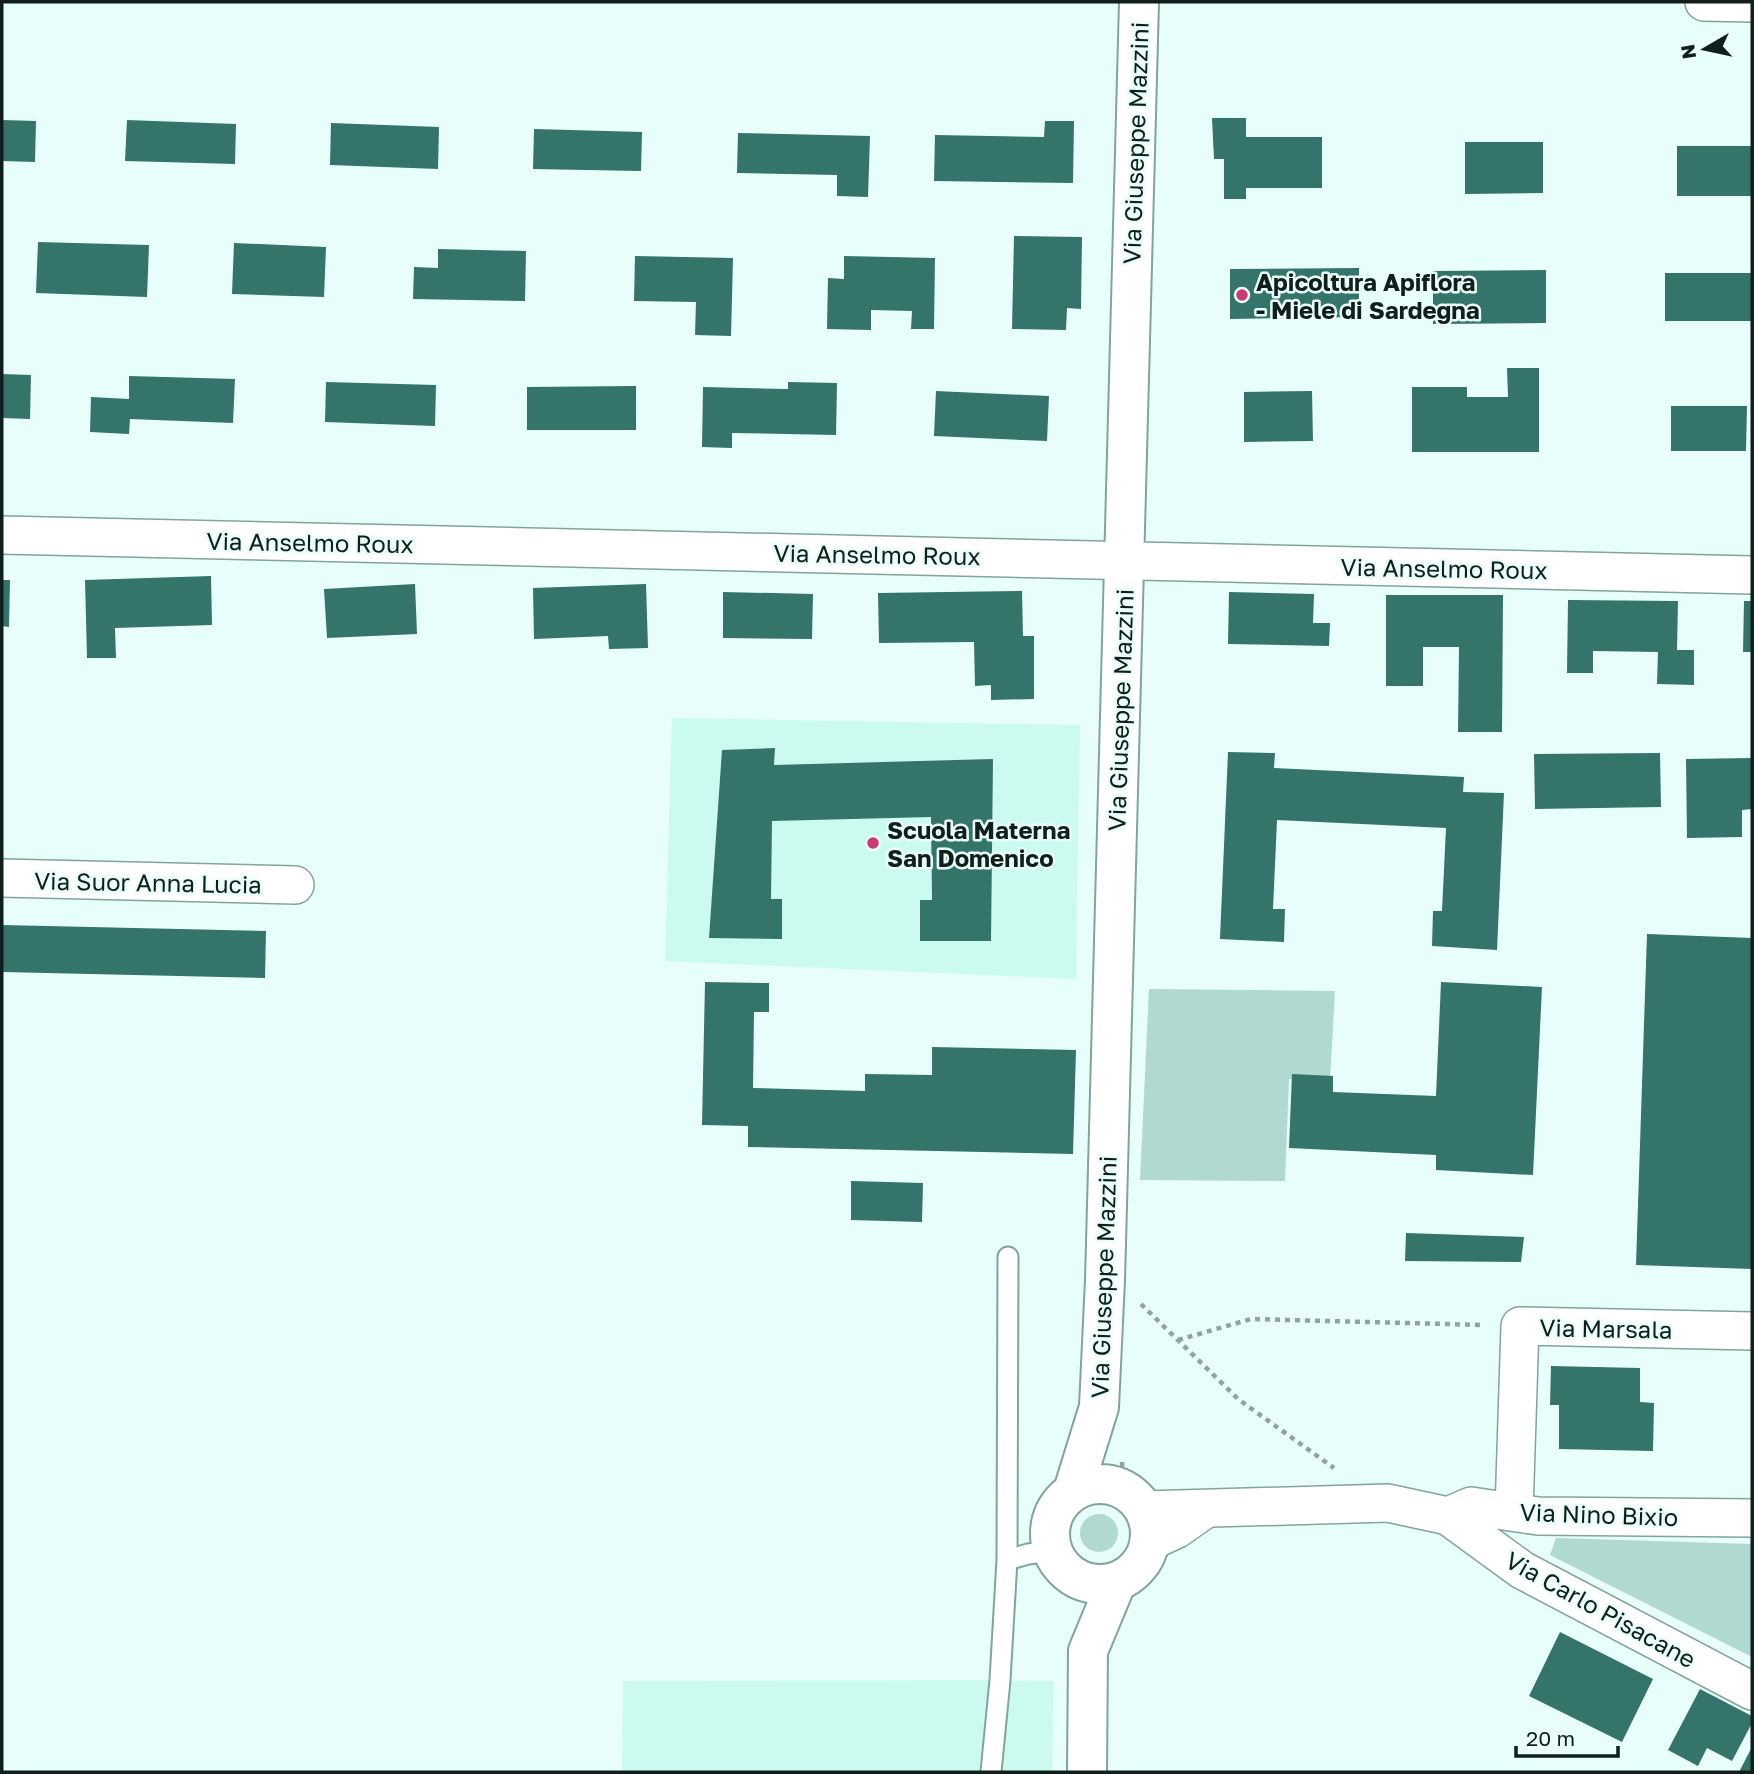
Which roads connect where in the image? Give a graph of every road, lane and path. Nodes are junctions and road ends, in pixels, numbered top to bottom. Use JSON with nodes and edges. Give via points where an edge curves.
{"nodes":[{"id":1,"x":1139,"y":2,"type":"edge"},
{"id":2,"x":1704,"y":2,"type":"edge"},
{"id":3,"x":1752,"y":2,"type":"edge"},
{"id":4,"x":2,"y":535,"type":"edge"},
{"id":5,"x":1124,"y":559,"type":"junction"},
{"id":6,"x":1752,"y":575,"type":"edge"},
{"id":7,"x":2,"y":878,"type":"edge"},
{"id":8,"x":295,"y":885,"type":"dead end"},
{"id":9,"x":1008,"y":1257,"type":"dead end"},
{"id":10,"x":1105,"y":1280,"type":"junction"},
{"id":11,"x":1520,"y":1326,"type":"junction"},
{"id":12,"x":1752,"y":1331,"type":"edge"},
{"id":13,"x":1178,"y":1340,"type":"junction"},
{"id":14,"x":1097,"y":1418,"type":"junction"},
{"id":15,"x":1340,"y":1472,"type":"dead end"},
{"id":16,"x":1073,"y":1491,"type":"junction"},
{"id":17,"x":1137,"y":1513,"type":"junction"},
{"id":18,"x":1526,"y":1514,"type":"junction"},
{"id":19,"x":1448,"y":1516,"type":"junction"},
{"id":20,"x":1752,"y":1518,"type":"edge"},
{"id":21,"x":1007,"y":1560,"type":"junction"},
{"id":22,"x":1060,"y":1562,"type":"junction"},
{"id":23,"x":1522,"y":1570,"type":"junction"},
{"id":24,"x":1117,"y":1581,"type":"junction"},
{"id":25,"x":1088,"y":1651,"type":"junction"},
{"id":26,"x":1752,"y":1691,"type":"edge"},
{"id":27,"x":991,"y":1772,"type":"edge"},
{"id":28,"x":1087,"y":1772,"type":"edge"}],
"edges":[{"from":1,"to":5,"type":"street","name":"Via Giuseppe Mazzini"},
{"from":2,"to":3,"type":"street"},
{"from":4,"to":5,"type":"street","name":"Via Anselmo Roux"},
{"from":5,"to":6,"type":"street","name":"Via Anselmo Roux"},
{"from":5,"to":10,"type":"street","name":"Via Giuseppe Mazzini"},
{"from":7,"to":8,"type":"street","name":"Via Suor Anna Lucia"},
{"from":9,"to":21,"type":"lane"},
{"from":10,"to":13,"type":"path","via":[[1125,1288]]},
{"from":10,"to":14,"type":"street","name":"Via Giuseppe Mazzini"},
{"from":11,"to":12,"type":"street","name":"Via Marsala"},
{"from":11,"to":13,"type":"path","via":[[1251,1320]]},
{"from":11,"to":18,"type":"street","name":"Via Marsala"},
{"from":13,"to":15,"type":"path","via":[[1238,1399]]},
{"from":14,"to":16,"type":"street","name":"Via Giuseppe Mazzini"},
{"from":14,"to":17,"type":"street","name":"Via Giuseppe Mazzini"},
{"from":16,"to":17,"type":"street","via":[[1102,1483]]},
{"from":16,"to":22,"type":"street","via":[[1055,1511],[1050,1537]]},
{"from":17,"to":19,"type":"street","name":"Via Carlo Pisacane","via":[[1177,1529],[1205,1510],[1388,1503]]},
{"from":17,"to":24,"type":"street","via":[[1144,1556],[1136,1569]]},
{"from":18,"to":19,"type":"street","name":"Via Nino Bixio","via":[[1471,1506]]},
{"from":18,"to":20,"type":"street","name":"Via Nino Bixio"},
{"from":18,"to":23,"type":"street"},
{"from":19,"to":23,"type":"street","name":"Via Carlo Pisacane"},
{"from":21,"to":22,"type":"lane","via":[[1028,1553]]},
{"from":21,"to":27,"type":"lane"},
{"from":22,"to":24,"type":"street","via":[[1079,1579],[1105,1584]]},
{"from":22,"to":25,"type":"street"},
{"from":23,"to":26,"type":"street","name":"Via Carlo Pisacane"},
{"from":24,"to":25,"type":"street"},
{"from":25,"to":28,"type":"street"}]}
